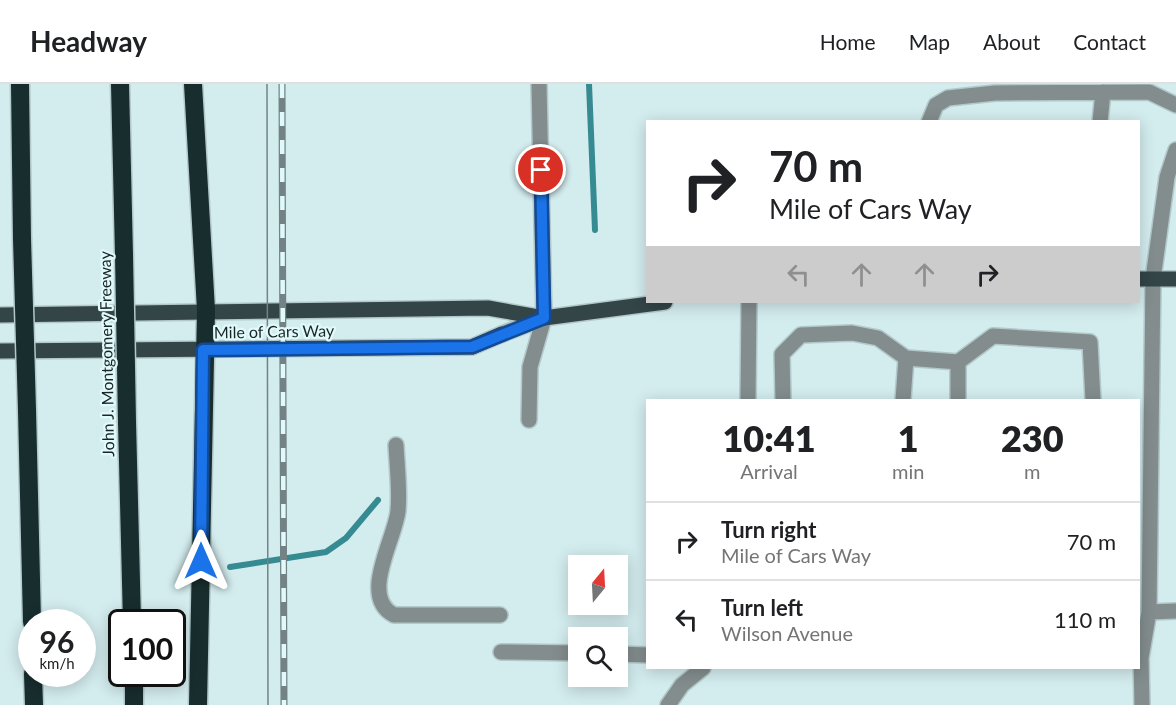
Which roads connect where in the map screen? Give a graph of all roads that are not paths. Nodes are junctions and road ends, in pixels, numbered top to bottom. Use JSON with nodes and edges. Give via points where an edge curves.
{"nodes":[{"id":1,"x":20,"y":84,"type":"edge"},
{"id":2,"x":120,"y":84,"type":"edge"},
{"id":3,"x":193,"y":84,"type":"edge"},
{"id":4,"x":539,"y":84,"type":"edge"},
{"id":5,"x":995,"y":89,"type":"edge"},
{"id":6,"x":1103,"y":92,"type":"junction"},
{"id":7,"x":1176,"y":105,"type":"edge"},
{"id":8,"x":930,"y":120,"type":"edge"},
{"id":9,"x":1100,"y":120,"type":"edge"},
{"id":10,"x":1176,"y":150,"type":"edge"},
{"id":11,"x":1146,"y":279,"type":"edge"},
{"id":12,"x":1176,"y":279,"type":"edge"},
{"id":13,"x":657,"y":303,"type":"edge"},
{"id":14,"x":749,"y":303,"type":"edge"},
{"id":15,"x":206,"y":310,"type":"junction"},
{"id":16,"x":0,"y":315,"type":"edge"},
{"id":17,"x":544,"y":318,"type":"junction"},
{"id":18,"x":502,"y":334,"type":"joint"},
{"id":19,"x":203,"y":350,"type":"junction"},
{"id":20,"x":0,"y":351,"type":"edge"},
{"id":21,"x":906,"y":358,"type":"junction"},
{"id":22,"x":958,"y":362,"type":"junction"},
{"id":23,"x":748,"y":399,"type":"edge"},
{"id":24,"x":783,"y":399,"type":"edge"},
{"id":25,"x":903,"y":399,"type":"edge"},
{"id":26,"x":958,"y":399,"type":"edge"},
{"id":27,"x":1093,"y":399,"type":"edge"},
{"id":28,"x":529,"y":420,"type":"dead end"},
{"id":29,"x":396,"y":445,"type":"dead end"},
{"id":30,"x":1144,"y":500,"type":"edge"},
{"id":31,"x":32,"y":609,"type":"edge"},
{"id":32,"x":132,"y":609,"type":"edge"},
{"id":33,"x":1176,"y":611,"type":"edge"},
{"id":34,"x":1149,"y":612,"type":"junction"},
{"id":35,"x":500,"y":615,"type":"dead end"},
{"id":36,"x":501,"y":652,"type":"dead end"},
{"id":37,"x":568,"y":653,"type":"edge"},
{"id":38,"x":628,"y":654,"type":"edge"},
{"id":39,"x":646,"y":655,"type":"edge"},
{"id":40,"x":1140,"y":658,"type":"edge"},
{"id":41,"x":702,"y":669,"type":"edge"},
{"id":42,"x":33,"y":687,"type":"edge"},
{"id":43,"x":134,"y":687,"type":"edge"},
{"id":44,"x":34,"y":705,"type":"edge"},
{"id":45,"x":134,"y":705,"type":"edge"},
{"id":46,"x":198,"y":705,"type":"edge"},
{"id":47,"x":668,"y":705,"type":"edge"},
{"id":48,"x":1142,"y":705,"type":"edge"}],
"edges":[{"from":1,"to":31,"type":"highway","bridge":true},
{"from":2,"to":32,"type":"highway","name":"John J. Montgomery Freeway","bridge":true},
{"from":3,"to":15,"type":"highway"},
{"from":4,"to":17,"type":"street"},
{"from":5,"to":6,"type":"street"},
{"from":5,"to":8,"type":"street","via":[[948,98],[936,105]]},
{"from":6,"to":7,"type":"street","via":[[1149,92]]},
{"from":6,"to":9,"type":"street"},
{"from":10,"to":11,"type":"street"},
{"from":11,"to":12,"type":"main road"},
{"from":11,"to":30,"type":"street"},
{"from":13,"to":17,"type":"main road","name":"Mile of Cars Way"},
{"from":14,"to":23,"type":"street"},
{"from":15,"to":16,"type":"main road","name":"Mile of Cars Way"},
{"from":15,"to":17,"type":"main road","name":"Mile of Cars Way","via":[[488,308]]},
{"from":15,"to":19,"type":"highway"},
{"from":17,"to":18,"type":"street","name":"Mile of Cars Way"},
{"from":17,"to":28,"type":"street","via":[[530,367]]},
{"from":18,"to":19,"type":"main road","name":"Mile of Cars Way","via":[[472,347]]},
{"from":19,"to":20,"type":"main road","name":"Mile of Cars Way"},
{"from":19,"to":46,"type":"highway"},
{"from":21,"to":22,"type":"street"},
{"from":21,"to":24,"type":"street","via":[[878,338],[852,333],[801,335],[782,354]]},
{"from":21,"to":25,"type":"street"},
{"from":22,"to":26,"type":"street"},
{"from":22,"to":27,"type":"street","via":[[993,336],[1090,342]]},
{"from":29,"to":35,"type":"street","via":[[398,511],[381,570],[381,603],[385,611],[394,615]]},
{"from":30,"to":34,"type":"street"},
{"from":33,"to":34,"type":"street"},
{"from":34,"to":40,"type":"street"},
{"from":36,"to":37,"type":"street"},
{"from":38,"to":39,"type":"street"},
{"from":40,"to":48,"type":"street"},
{"from":41,"to":47,"type":"street","via":[[681,685]]},
{"from":42,"to":44,"type":"highway"},
{"from":43,"to":45,"type":"highway"}]}
